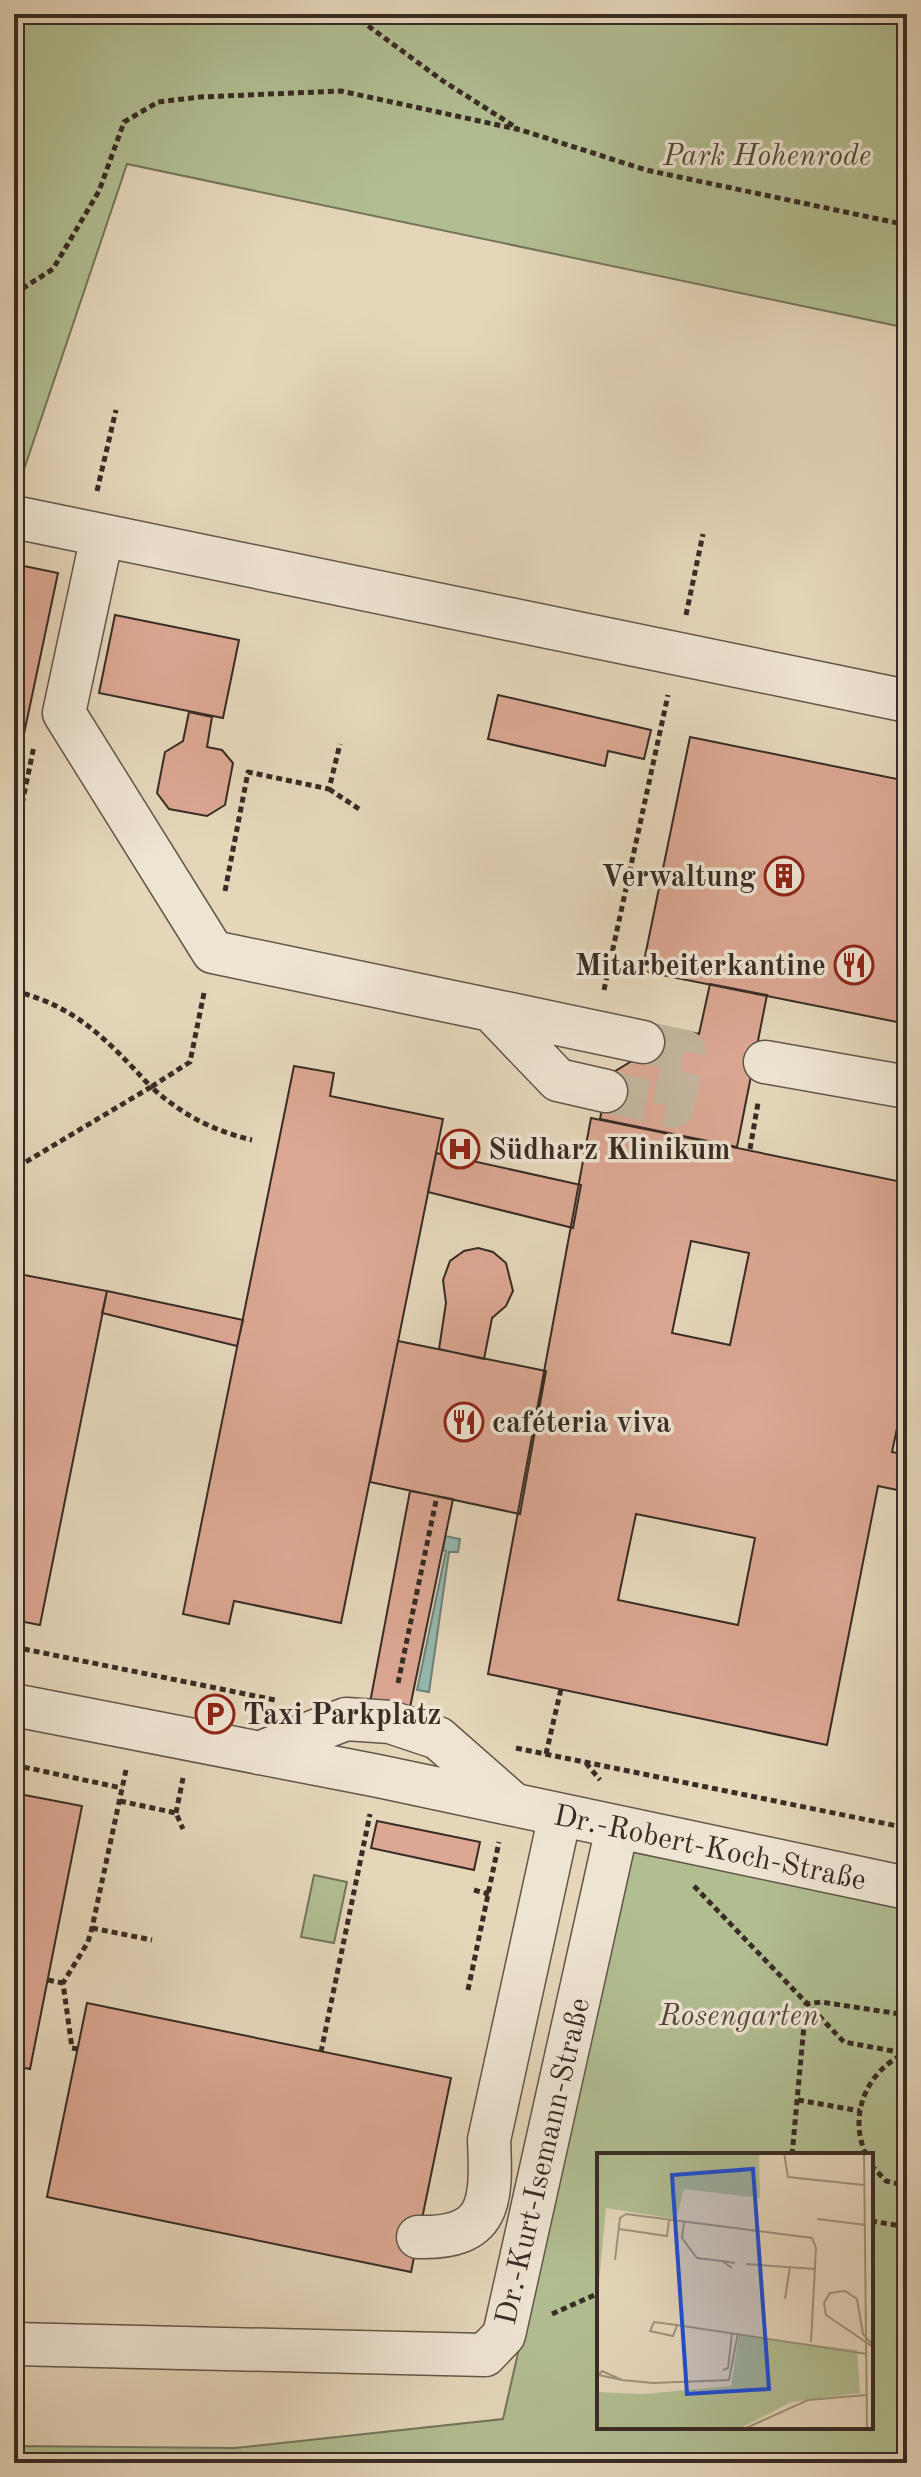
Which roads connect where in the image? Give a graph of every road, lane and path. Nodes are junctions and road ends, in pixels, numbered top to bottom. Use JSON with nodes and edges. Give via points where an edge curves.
{"nodes":[{"id":1,"x":352,"y":14,"type":"edge"},
{"id":2,"x":521,"y":130,"type":"junction"},
{"id":3,"x":907,"y":225,"type":"edge"},
{"id":4,"x":14,"y":294,"type":"edge"},
{"id":5,"x":116,"y":410,"type":"dead end"},
{"id":6,"x":14,"y":517,"type":"edge"},
{"id":7,"x":95,"y":534,"type":"junction"},
{"id":8,"x":703,"y":534,"type":"dead end"},
{"id":9,"x":688,"y":606,"type":"dead end"},
{"id":10,"x":907,"y":701,"type":"edge"},
{"id":11,"x":64,"y":713,"type":"junction"},
{"id":12,"x":660,"y":731,"type":"dead end"},
{"id":13,"x":340,"y":744,"type":"dead end"},
{"id":14,"x":329,"y":789,"type":"junction"},
{"id":15,"x":362,"y":811,"type":"dead end"},
{"id":16,"x":14,"y":843,"type":"edge"},
{"id":17,"x":213,"y":952,"type":"junction"},
{"id":18,"x":608,"y":968,"type":"dead end"},
{"id":19,"x":14,"y":991,"type":"edge"},
{"id":20,"x":491,"y":1010,"type":"junction"},
{"id":21,"x":643,"y":1042,"type":"tunnel mouth"},
{"id":22,"x":765,"y":1062,"type":"dead end"},
{"id":23,"x":151,"y":1087,"type":"junction"},
{"id":24,"x":907,"y":1087,"type":"edge"},
{"id":25,"x":606,"y":1091,"type":"tunnel mouth"},
{"id":26,"x":252,"y":1140,"type":"dead end"},
{"id":27,"x":14,"y":1169,"type":"edge"},
{"id":28,"x":159,"y":1676,"type":"dead end"},
{"id":29,"x":561,"y":1689,"type":"dead end"},
{"id":30,"x":14,"y":1705,"type":"edge"},
{"id":31,"x":143,"y":1731,"type":"junction"},
{"id":32,"x":259,"y":1753,"type":"junction"},
{"id":33,"x":546,"y":1754,"type":"dead end"},
{"id":34,"x":14,"y":1765,"type":"edge"},
{"id":35,"x":122,"y":1788,"type":"junction"},
{"id":36,"x":119,"y":1801,"type":"junction"},
{"id":37,"x":530,"y":1808,"type":"junction"},
{"id":38,"x":617,"y":1828,"type":"junction"},
{"id":39,"x":183,"y":1829,"type":"dead end"},
{"id":40,"x":907,"y":1888,"type":"edge"},
{"id":41,"x":474,"y":1890,"type":"dead end"},
{"id":42,"x":489,"y":1894,"type":"junction"},
{"id":43,"x":92,"y":1928,"type":"junction"},
{"id":44,"x":152,"y":1940,"type":"dead end"},
{"id":45,"x":48,"y":1980,"type":"dead end"},
{"id":46,"x":63,"y":1983,"type":"junction"},
{"id":47,"x":496,"y":1996,"type":"junction"},
{"id":48,"x":806,"y":2004,"type":"junction"},
{"id":49,"x":329,"y":2011,"type":"dead end"},
{"id":50,"x":907,"y":2015,"type":"edge"},
{"id":51,"x":78,"y":2049,"type":"dead end"},
{"id":52,"x":321,"y":2052,"type":"dead end"},
{"id":53,"x":906,"y":2053,"type":"edge"},
{"id":54,"x":798,"y":2100,"type":"junction"},
{"id":55,"x":860,"y":2111,"type":"junction"},
{"id":56,"x":792,"y":2153,"type":"edge"},
{"id":57,"x":865,"y":2153,"type":"edge"},
{"id":58,"x":873,"y":2167,"type":"edge"},
{"id":59,"x":907,"y":2186,"type":"edge"},
{"id":60,"x":873,"y":2221,"type":"edge"},
{"id":61,"x":907,"y":2227,"type":"edge"},
{"id":62,"x":420,"y":2228,"type":"dead end"},
{"id":63,"x":14,"y":2344,"type":"edge"}],
"edges":[{"from":1,"to":2,"type":"path"},
{"from":2,"to":3,"type":"path","via":[[646,170]]},
{"from":2,"to":4,"type":"path","via":[[341,91],[158,102],[124,122],[99,191],[53,269]]},
{"from":5,"to":7,"type":"path"},
{"from":6,"to":7,"type":"street"},
{"from":7,"to":10,"type":"street"},
{"from":7,"to":11,"type":"street"},
{"from":8,"to":9,"type":"path"},
{"from":11,"to":16,"type":"path","via":[[36,737]]},
{"from":11,"to":17,"type":"street"},
{"from":12,"to":18,"type":"path"},
{"from":13,"to":14,"type":"path"},
{"from":14,"to":15,"type":"path"},
{"from":14,"to":17,"type":"path","via":[[248,772],[224,898],[215,912]]},
{"from":17,"to":20,"type":"street"},
{"from":17,"to":23,"type":"path","via":[[190,1062]]},
{"from":19,"to":23,"type":"path","via":[[38,997],[98,1030]]},
{"from":20,"to":21,"type":"street"},
{"from":20,"to":25,"type":"street","via":[[558,1080]]},
{"from":22,"to":24,"type":"street"},
{"from":23,"to":26,"type":"path","via":[[193,1120]]},
{"from":23,"to":27,"type":"path"},
{"from":28,"to":31,"type":"path"},
{"from":29,"to":33,"type":"path"},
{"from":30,"to":31,"type":"street","name":"Dr.-Robert-Koch-Straße"},
{"from":31,"to":32,"type":"street","name":"Dr.-Robert-Koch-Straße"},
{"from":31,"to":35,"type":"path","via":[[131,1748]]},
{"from":32,"to":37,"type":"street","name":"Dr.-Robert-Koch-Straße"},
{"from":32,"to":37,"type":"street","name":"Dr.-Robert-Koch-Straße","via":[[346,1719],[390,1722],[438,1738]]},
{"from":34,"to":35,"type":"path"},
{"from":35,"to":36,"type":"path"},
{"from":36,"to":39,"type":"path","via":[[176,1813]]},
{"from":36,"to":43,"type":"path"},
{"from":37,"to":38,"type":"street","name":"Dr.-Robert-Koch-Straße"},
{"from":37,"to":42,"type":"path"},
{"from":37,"to":47,"type":"street"},
{"from":38,"to":40,"type":"street","name":"Dr.-Robert-Koch-Straße"},
{"from":38,"to":63,"type":"street","name":"Dr.-Kurt-Isemann-Straße","via":[[504,2335],[485,2355]]},
{"from":41,"to":42,"type":"path"},
{"from":42,"to":47,"type":"path"},
{"from":43,"to":44,"type":"path"},
{"from":43,"to":46,"type":"path"},
{"from":45,"to":46,"type":"path"},
{"from":46,"to":51,"type":"path","via":[[72,2048]]},
{"from":47,"to":62,"type":"street","via":[[469,2142],[473,2182],[464,2209]]},
{"from":48,"to":50,"type":"path"},
{"from":48,"to":53,"type":"path","via":[[844,2042]]},
{"from":48,"to":54,"type":"path"},
{"from":49,"to":52,"type":"path"},
{"from":53,"to":55,"type":"path","via":[[875,2072]]},
{"from":54,"to":55,"type":"path"},
{"from":54,"to":56,"type":"path"},
{"from":55,"to":57,"type":"path","via":[[857,2135]]},
{"from":58,"to":59,"type":"path","via":[[886,2181]]},
{"from":60,"to":61,"type":"path"}]}
